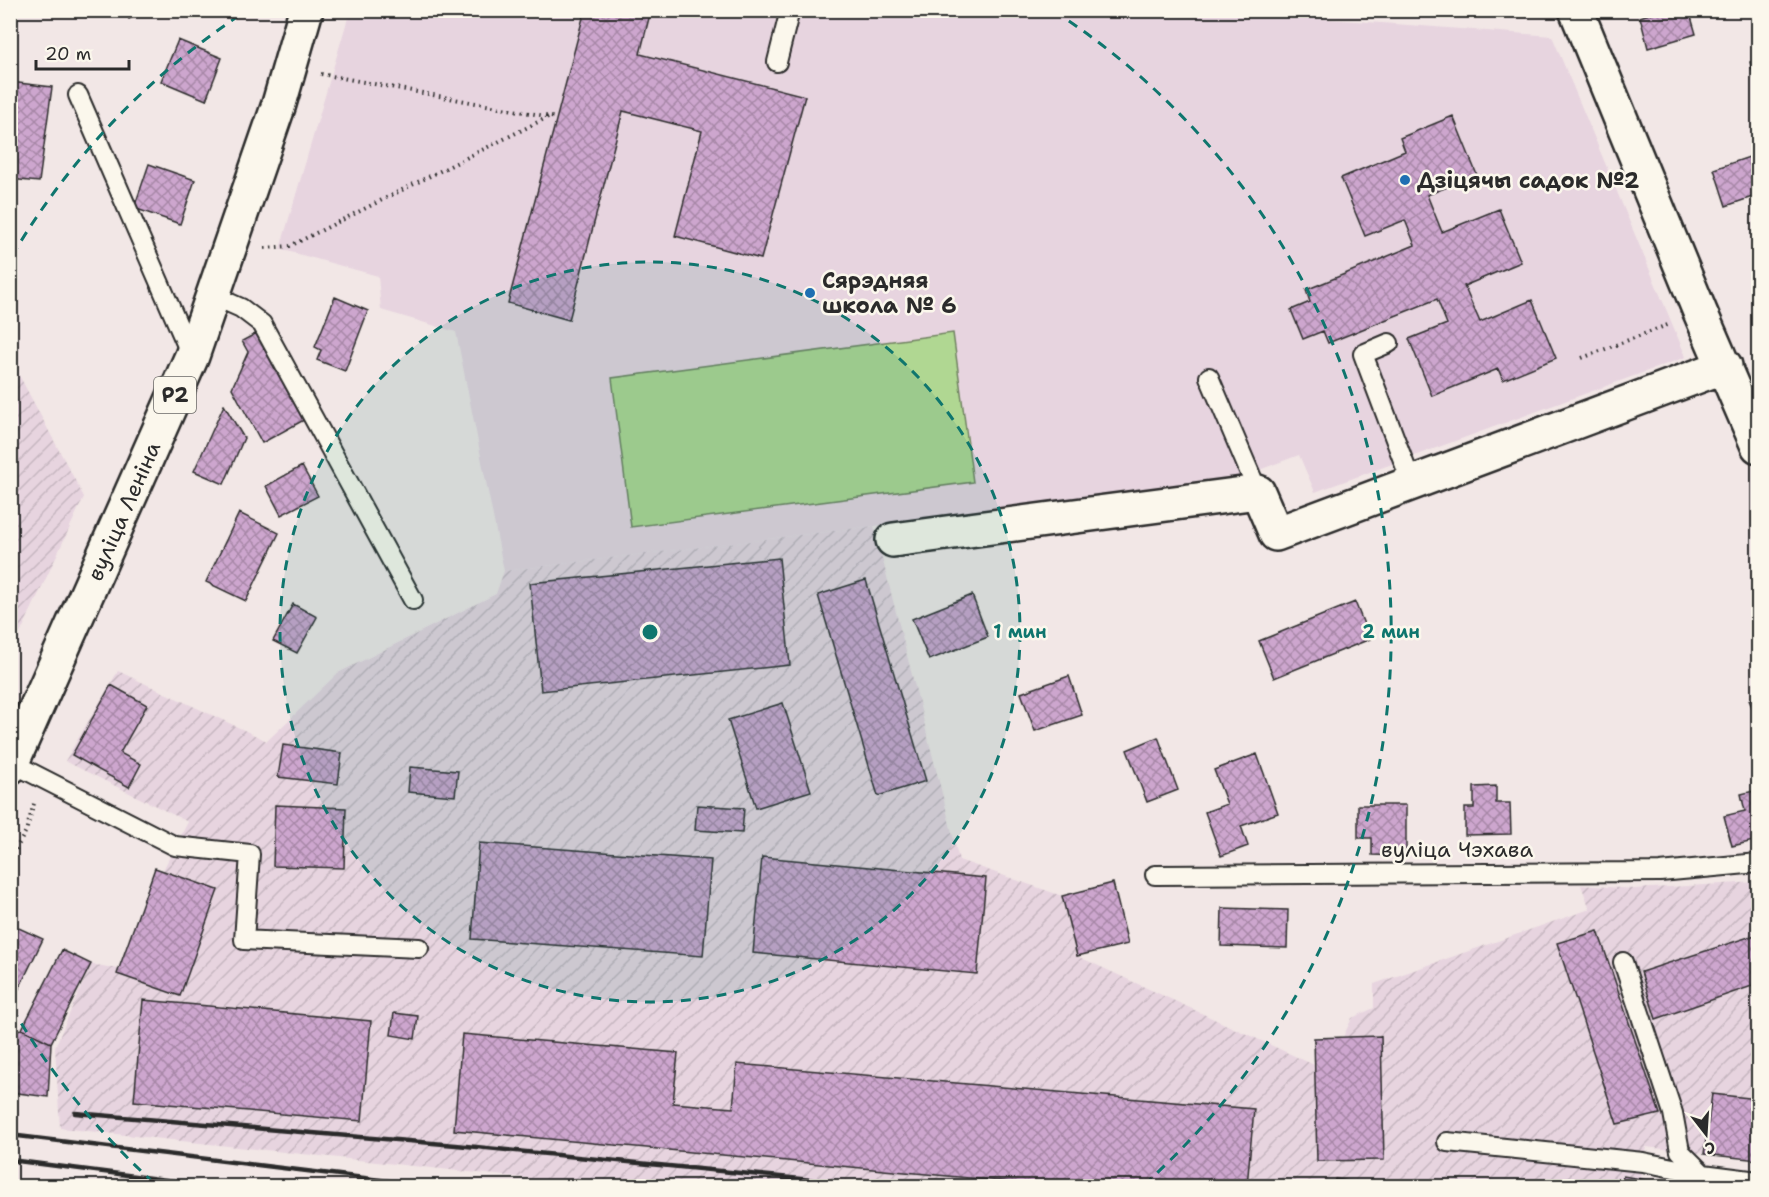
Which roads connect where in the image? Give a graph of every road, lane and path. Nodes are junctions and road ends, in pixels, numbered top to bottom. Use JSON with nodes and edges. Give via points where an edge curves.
{"nodes":[{"id":1,"x":306,"y":10,"type":"edge"},
{"id":2,"x":790,"y":10,"type":"edge"},
{"id":3,"x":1576,"y":10,"type":"edge"},
{"id":4,"x":777,"y":62,"type":"dead end"},
{"id":5,"x":78,"y":95,"type":"dead end"},
{"id":6,"x":551,"y":116,"type":"dead end"},
{"id":7,"x":265,"y":248,"type":"dead end"},
{"id":8,"x":214,"y":296,"type":"junction"},
{"id":9,"x":1389,"y":343,"type":"dead end"},
{"id":10,"x":192,"y":356,"type":"junction"},
{"id":11,"x":1725,"y":366,"type":"junction"},
{"id":12,"x":1209,"y":377,"type":"dead end"},
{"id":13,"x":1758,"y":446,"type":"edge"},
{"id":14,"x":1412,"y":484,"type":"junction"},
{"id":15,"x":1258,"y":492,"type":"junction"},
{"id":16,"x":892,"y":540,"type":"dead end"},
{"id":17,"x":413,"y":600,"type":"dead end"},
{"id":18,"x":11,"y":765,"type":"edge"},
{"id":19,"x":42,"y":778,"type":"junction"},
{"id":20,"x":10,"y":860,"type":"edge"},
{"id":21,"x":1758,"y":863,"type":"edge"},
{"id":22,"x":1155,"y":875,"type":"dead end"},
{"id":23,"x":419,"y":948,"type":"dead end"},
{"id":24,"x":1623,"y":962,"type":"dead end"},
{"id":25,"x":1447,"y":1142,"type":"dead end"},
{"id":26,"x":1703,"y":1174,"type":"junction"},
{"id":27,"x":1758,"y":1181,"type":"edge"}],
"edges":[{"from":1,"to":8,"type":"street","name":"вуліца Леніна","number":"Р2","via":[[279,104]]},
{"from":2,"to":4,"type":"lane"},
{"from":3,"to":11,"type":"street"},
{"from":5,"to":10,"type":"lane"},
{"from":6,"to":7,"type":"path","via":[[290,246]]},
{"from":8,"to":10,"type":"street","name":"вуліца Леніна","number":"Р2"},
{"from":8,"to":17,"type":"lane","via":[[241,308],[262,324]]},
{"from":9,"to":14,"type":"lane","via":[[1363,354]]},
{"from":10,"to":18,"type":"street","name":"вуліца Леніна","number":"Р2"},
{"from":11,"to":13,"type":"street"},
{"from":11,"to":14,"type":"street"},
{"from":12,"to":15,"type":"lane"},
{"from":14,"to":15,"type":"street","via":[[1276,534]]},
{"from":15,"to":16,"type":"street"},
{"from":18,"to":19,"type":"lane"},
{"from":19,"to":20,"type":"path","via":[[26,831]]},
{"from":19,"to":23,"type":"lane","via":[[175,846],[250,854],[244,940]]},
{"from":21,"to":22,"type":"lane","name":"вуліца Чэхава","via":[[1660,872]]},
{"from":24,"to":26,"type":"lane","via":[[1673,1113],[1680,1151]]},
{"from":25,"to":26,"type":"lane","via":[[1643,1162]]},
{"from":26,"to":27,"type":"lane"}]}
